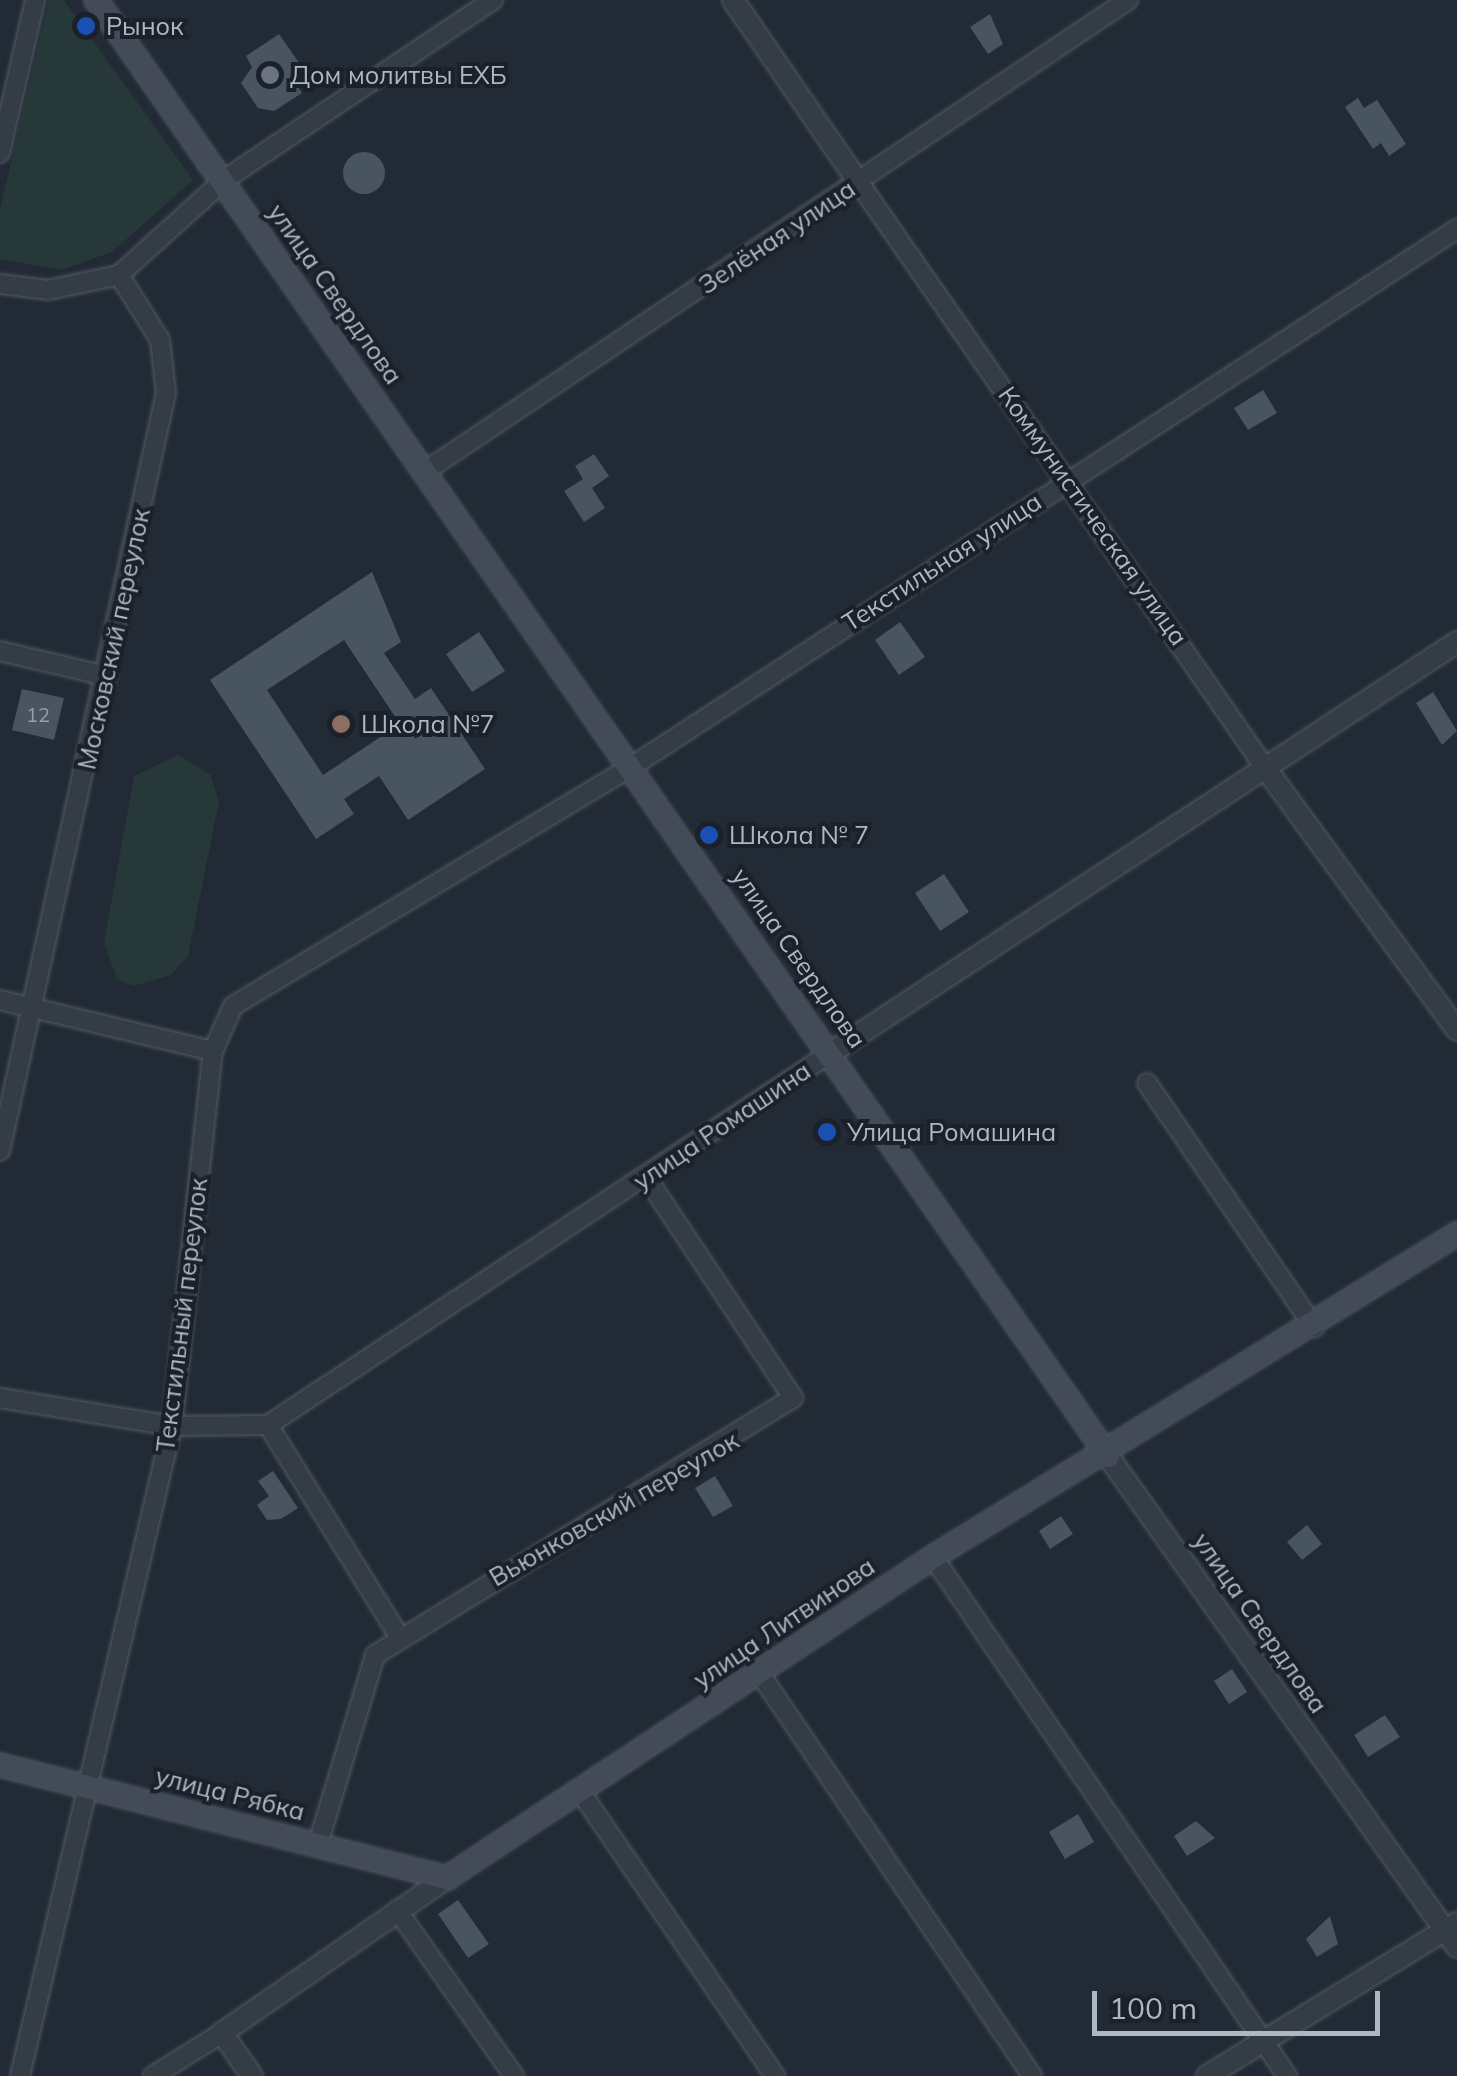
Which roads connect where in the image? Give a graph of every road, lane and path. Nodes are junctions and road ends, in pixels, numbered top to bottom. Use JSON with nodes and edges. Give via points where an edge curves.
{"nodes":[{"id":1,"x":36,"y":0,"type":"edge"},
{"id":2,"x":96,"y":0,"type":"edge"},
{"id":3,"x":493,"y":0,"type":"edge"},
{"id":4,"x":733,"y":0,"type":"edge"},
{"id":5,"x":1128,"y":0,"type":"edge"},
{"id":6,"x":0,"y":153,"type":"edge"},
{"id":7,"x":224,"y":180,"type":"junction"},
{"id":8,"x":859,"y":183,"type":"junction"},
{"id":9,"x":1457,"y":229,"type":"edge"},
{"id":10,"x":118,"y":275,"type":"junction"},
{"id":11,"x":0,"y":284,"type":"edge"},
{"id":12,"x":424,"y":472,"type":"junction"},
{"id":13,"x":1070,"y":478,"type":"junction"},
{"id":14,"x":1457,"y":642,"type":"edge"},
{"id":15,"x":0,"y":651,"type":"edge"},
{"id":16,"x":106,"y":676,"type":"junction"},
{"id":17,"x":630,"y":768,"type":"junction"},
{"id":18,"x":1266,"y":769,"type":"junction"},
{"id":19,"x":0,"y":1000,"type":"edge"},
{"id":20,"x":32,"y":1008,"type":"junction"},
{"id":21,"x":1457,"y":1030,"type":"edge"},
{"id":22,"x":213,"y":1051,"type":"junction"},
{"id":23,"x":832,"y":1052,"type":"junction"},
{"id":24,"x":1147,"y":1083,"type":"dead end"},
{"id":25,"x":0,"y":1150,"type":"edge"},
{"id":26,"x":646,"y":1177,"type":"junction"},
{"id":27,"x":1457,"y":1234,"type":"edge"},
{"id":28,"x":1314,"y":1327,"type":"junction"},
{"id":29,"x":0,"y":1398,"type":"edge"},
{"id":30,"x":172,"y":1426,"type":"junction"},
{"id":31,"x":268,"y":1426,"type":"junction"},
{"id":32,"x":1108,"y":1456,"type":"junction"},
{"id":33,"x":933,"y":1557,"type":"junction"},
{"id":34,"x":398,"y":1635,"type":"junction"},
{"id":35,"x":758,"y":1672,"type":"junction"},
{"id":36,"x":0,"y":1765,"type":"edge"},
{"id":37,"x":86,"y":1786,"type":"junction"},
{"id":38,"x":582,"y":1794,"type":"junction"},
{"id":39,"x":318,"y":1844,"type":"junction"},
{"id":40,"x":446,"y":1878,"type":"junction"},
{"id":41,"x":397,"y":1910,"type":"junction"},
{"id":42,"x":1453,"y":1933,"type":"edge"},
{"id":43,"x":222,"y":2032,"type":"junction"},
{"id":44,"x":1263,"y":2042,"type":"junction"},
{"id":45,"x":20,"y":2076,"type":"edge"},
{"id":46,"x":152,"y":2076,"type":"edge"},
{"id":47,"x":252,"y":2076,"type":"edge"},
{"id":48,"x":514,"y":2076,"type":"edge"},
{"id":49,"x":775,"y":2076,"type":"edge"},
{"id":50,"x":1032,"y":2076,"type":"edge"},
{"id":51,"x":1207,"y":2076,"type":"edge"},
{"id":52,"x":1288,"y":2076,"type":"edge"}],
"edges":[{"from":1,"to":6,"type":"street"},
{"from":2,"to":7,"type":"main road","name":"улица Свердлова"},
{"from":3,"to":7,"type":"street"},
{"from":4,"to":8,"type":"street","name":"Коммунистическая улица"},
{"from":5,"to":8,"type":"street","name":"Зелёная улица"},
{"from":7,"to":10,"type":"street"},
{"from":7,"to":12,"type":"main road","name":"улица Свердлова"},
{"from":8,"to":12,"type":"street","name":"Зелёная улица"},
{"from":8,"to":13,"type":"street","name":"Коммунистическая улица"},
{"from":9,"to":13,"type":"street","name":"Текстильная улица"},
{"from":10,"to":11,"type":"street","via":[[48,290]]},
{"from":10,"to":16,"type":"street","name":"Московский переулок","via":[[160,340],[166,394]]},
{"from":12,"to":17,"type":"main road","name":"улица Свердлова"},
{"from":13,"to":17,"type":"street","name":"Текстильная улица"},
{"from":13,"to":18,"type":"street","name":"Коммунистическая улица"},
{"from":14,"to":18,"type":"street","name":"улица Ромашина"},
{"from":15,"to":16,"type":"street"},
{"from":16,"to":20,"type":"street","name":"Московский переулок"},
{"from":17,"to":22,"type":"street","name":"Текстильный переулок","via":[[233,1006]]},
{"from":17,"to":23,"type":"main road","name":"улица Свердлова"},
{"from":18,"to":21,"type":"street","name":"Коммунистическая улица"},
{"from":18,"to":23,"type":"street","name":"улица Ромашина"},
{"from":19,"to":20,"type":"street"},
{"from":20,"to":22,"type":"street"},
{"from":20,"to":25,"type":"street","name":"Московский переулок"},
{"from":22,"to":30,"type":"street","name":"Текстильный переулок"},
{"from":23,"to":26,"type":"street","name":"улица Ромашина"},
{"from":23,"to":32,"type":"main road","name":"улица Свердлова"},
{"from":24,"to":28,"type":"street"},
{"from":26,"to":31,"type":"street","name":"улица Ромашина"},
{"from":26,"to":34,"type":"street","name":"Вьюнковский переулок","via":[[793,1398]]},
{"from":27,"to":28,"type":"main road","name":"улица Литвинова"},
{"from":28,"to":32,"type":"main road","name":"улица Литвинова"},
{"from":29,"to":30,"type":"street"},
{"from":30,"to":31,"type":"street"},
{"from":30,"to":37,"type":"street","name":"Текстильный переулок"},
{"from":31,"to":34,"type":"street"},
{"from":32,"to":33,"type":"main road","name":"улица Литвинова"},
{"from":32,"to":42,"type":"street","name":"улица Свердлова"},
{"from":33,"to":35,"type":"main road","name":"улица Литвинова"},
{"from":33,"to":44,"type":"street"},
{"from":34,"to":39,"type":"street","name":"Вьюнковский переулок","via":[[363,1680]]},
{"from":35,"to":38,"type":"main road","name":"улица Литвинова"},
{"from":35,"to":50,"type":"street"},
{"from":36,"to":37,"type":"main road","name":"улица Рябка"},
{"from":37,"to":39,"type":"main road","name":"улица Рябка"},
{"from":37,"to":45,"type":"street","name":"Текстильный переулок"},
{"from":38,"to":40,"type":"main road","name":"улица Литвинова"},
{"from":38,"to":49,"type":"street"},
{"from":39,"to":40,"type":"main road","name":"улица Рябка"},
{"from":40,"to":41,"type":"street","name":"улица Литвинова"},
{"from":41,"to":43,"type":"street","name":"улица Литвинова"},
{"from":41,"to":48,"type":"street"},
{"from":42,"to":44,"type":"street"},
{"from":43,"to":46,"type":"street","name":"улица Литвинова"},
{"from":43,"to":47,"type":"street"},
{"from":44,"to":51,"type":"street"},
{"from":44,"to":52,"type":"street"}]}
